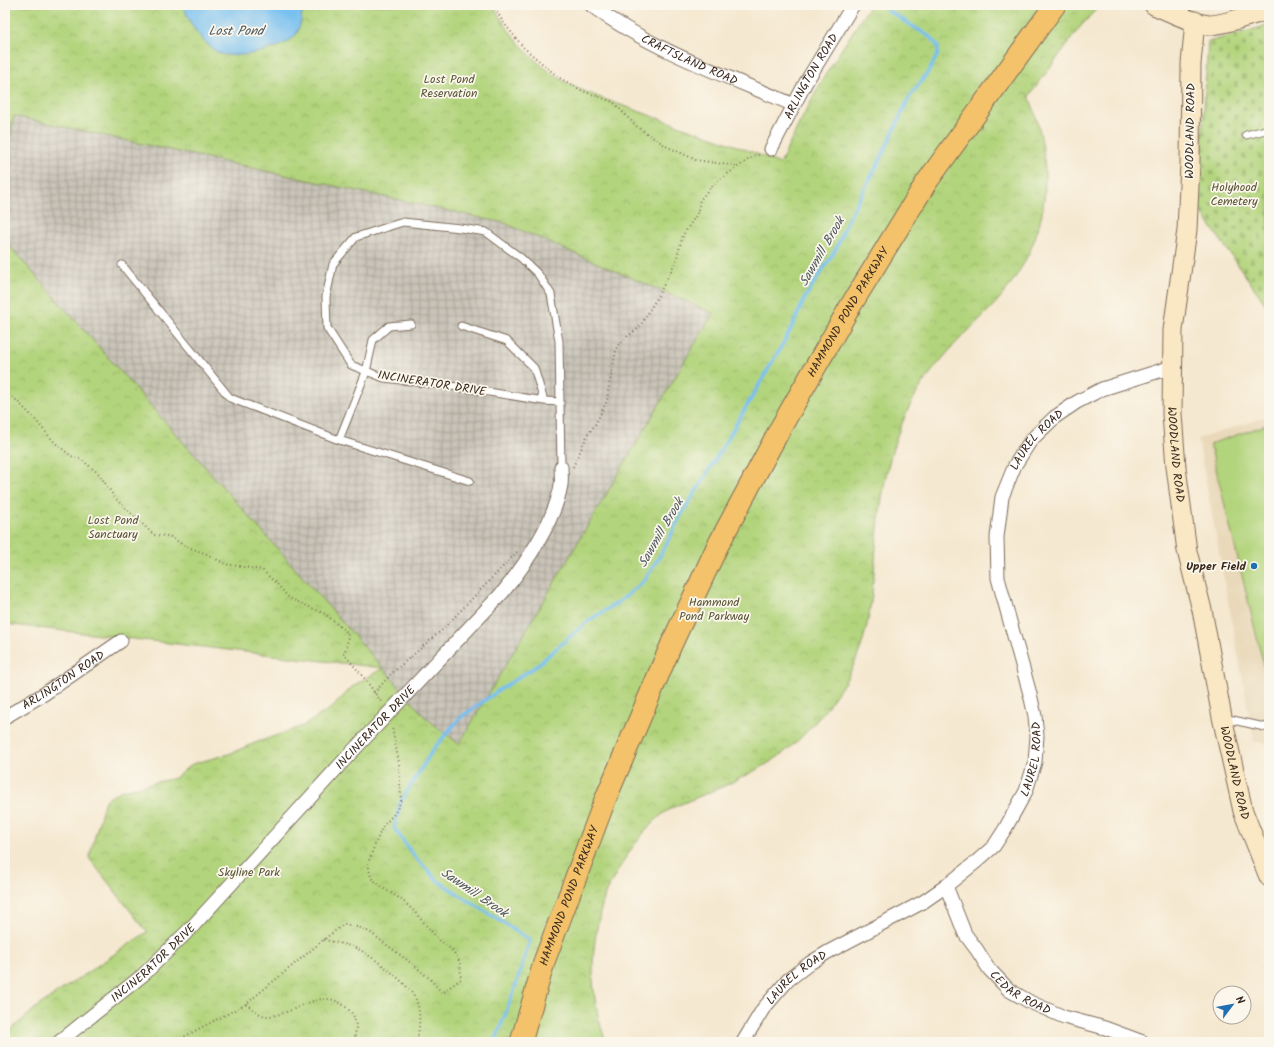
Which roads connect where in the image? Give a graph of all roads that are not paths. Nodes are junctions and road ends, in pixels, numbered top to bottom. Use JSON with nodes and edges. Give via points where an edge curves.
{"nodes":[{"id":1,"x":591,"y":5,"type":"edge"},
{"id":2,"x":853,"y":5,"type":"edge"},
{"id":3,"x":1055,"y":5,"type":"edge"},
{"id":4,"x":1154,"y":5,"type":"edge"},
{"id":5,"x":1269,"y":10,"type":"edge"},
{"id":6,"x":1196,"y":21,"type":"junction"},
{"id":7,"x":794,"y":105,"type":"junction"},
{"id":8,"x":1269,"y":129,"type":"edge"},
{"id":9,"x":1246,"y":135,"type":"dead end"},
{"id":10,"x":771,"y":149,"type":"road end"},
{"id":11,"x":122,"y":265,"type":"dead end"},
{"id":12,"x":411,"y":324,"type":"dead end"},
{"id":13,"x":461,"y":326,"type":"dead end"},
{"id":14,"x":1172,"y":368,"type":"junction"},
{"id":15,"x":366,"y":372,"type":"junction"},
{"id":16,"x":544,"y":401,"type":"junction"},
{"id":17,"x":560,"y":402,"type":"junction"},
{"id":18,"x":339,"y":440,"type":"junction"},
{"id":19,"x":561,"y":467,"type":"joint"},
{"id":20,"x":470,"y":481,"type":"dead end"},
{"id":21,"x":121,"y":641,"type":"dead end"},
{"id":22,"x":5,"y":717,"type":"edge"},
{"id":23,"x":1222,"y":717,"type":"junction"},
{"id":24,"x":1269,"y":728,"type":"edge"},
{"id":25,"x":1269,"y":877,"type":"edge"},
{"id":26,"x":946,"y":886,"type":"junction"},
{"id":27,"x":59,"y":1042,"type":"edge"},
{"id":28,"x":521,"y":1042,"type":"edge"},
{"id":29,"x":743,"y":1042,"type":"edge"},
{"id":30,"x":1143,"y":1042,"type":"edge"}],
"edges":[{"from":1,"to":7,"type":"street","name":"CRAFTSLAND ROAD","via":[[672,53]]},
{"from":2,"to":7,"type":"street","name":"ARLINGTON ROAD"},
{"from":3,"to":28,"type":"main road","name":"HAMMOND POND PARKWAY","via":[[926,183],[851,305],[785,420],[717,547],[672,643],[605,800],[546,959]]},
{"from":4,"to":6,"type":"street"},
{"from":5,"to":6,"type":"street","via":[[1209,25]]},
{"from":6,"to":14,"type":"street","name":"WOODLAND ROAD","via":[[1191,64],[1187,230],[1173,330]]},
{"from":7,"to":10,"type":"street","name":"ARLINGTON ROAD"},
{"from":8,"to":9,"type":"lane"},
{"from":11,"to":18,"type":"lane","via":[[230,398]]},
{"from":12,"to":15,"type":"lane","via":[[389,326],[373,340]]},
{"from":13,"to":16,"type":"lane","via":[[508,341],[534,368]]},
{"from":14,"to":23,"type":"street","name":"WOODLAND ROAD","via":[[1175,459],[1184,528]]},
{"from":14,"to":26,"type":"street","name":"LAUREL ROAD","via":[[1102,389],[1077,402],[1055,417],[1031,440],[1015,465],[1002,497],[997,536],[998,578],[1035,716],[1035,762],[1026,791],[994,846]]},
{"from":15,"to":16,"type":"lane","name":"INCINERATOR DRIVE","via":[[384,378]]},
{"from":15,"to":17,"type":"lane","name":"INCINERATOR DRIVE","via":[[351,365],[328,328],[326,297],[333,264],[356,237],[403,222],[486,232],[538,274],[551,294],[559,341]]},
{"from":15,"to":18,"type":"lane"},
{"from":16,"to":17,"type":"lane","name":"INCINERATOR DRIVE"},
{"from":17,"to":19,"type":"lane","name":"INCINERATOR DRIVE"},
{"from":18,"to":20,"type":"lane"},
{"from":19,"to":27,"type":"street","name":"INCINERATOR DRIVE","via":[[561,484],[557,500],[544,530],[523,567],[478,620],[348,756],[192,927],[143,975]]},
{"from":21,"to":22,"type":"street","name":"ARLINGTON ROAD","via":[[44,694]]},
{"from":23,"to":24,"type":"lane"},
{"from":23,"to":25,"type":"street","name":"WOODLAND ROAD","via":[[1242,811]]},
{"from":26,"to":29,"type":"street","name":"LAUREL ROAD","via":[[923,902],[828,952],[788,980],[763,1009]]},
{"from":26,"to":30,"type":"street","name":"CEDAR ROAD","via":[[965,934],[989,969],[1009,990],[1064,1017]]}]}
